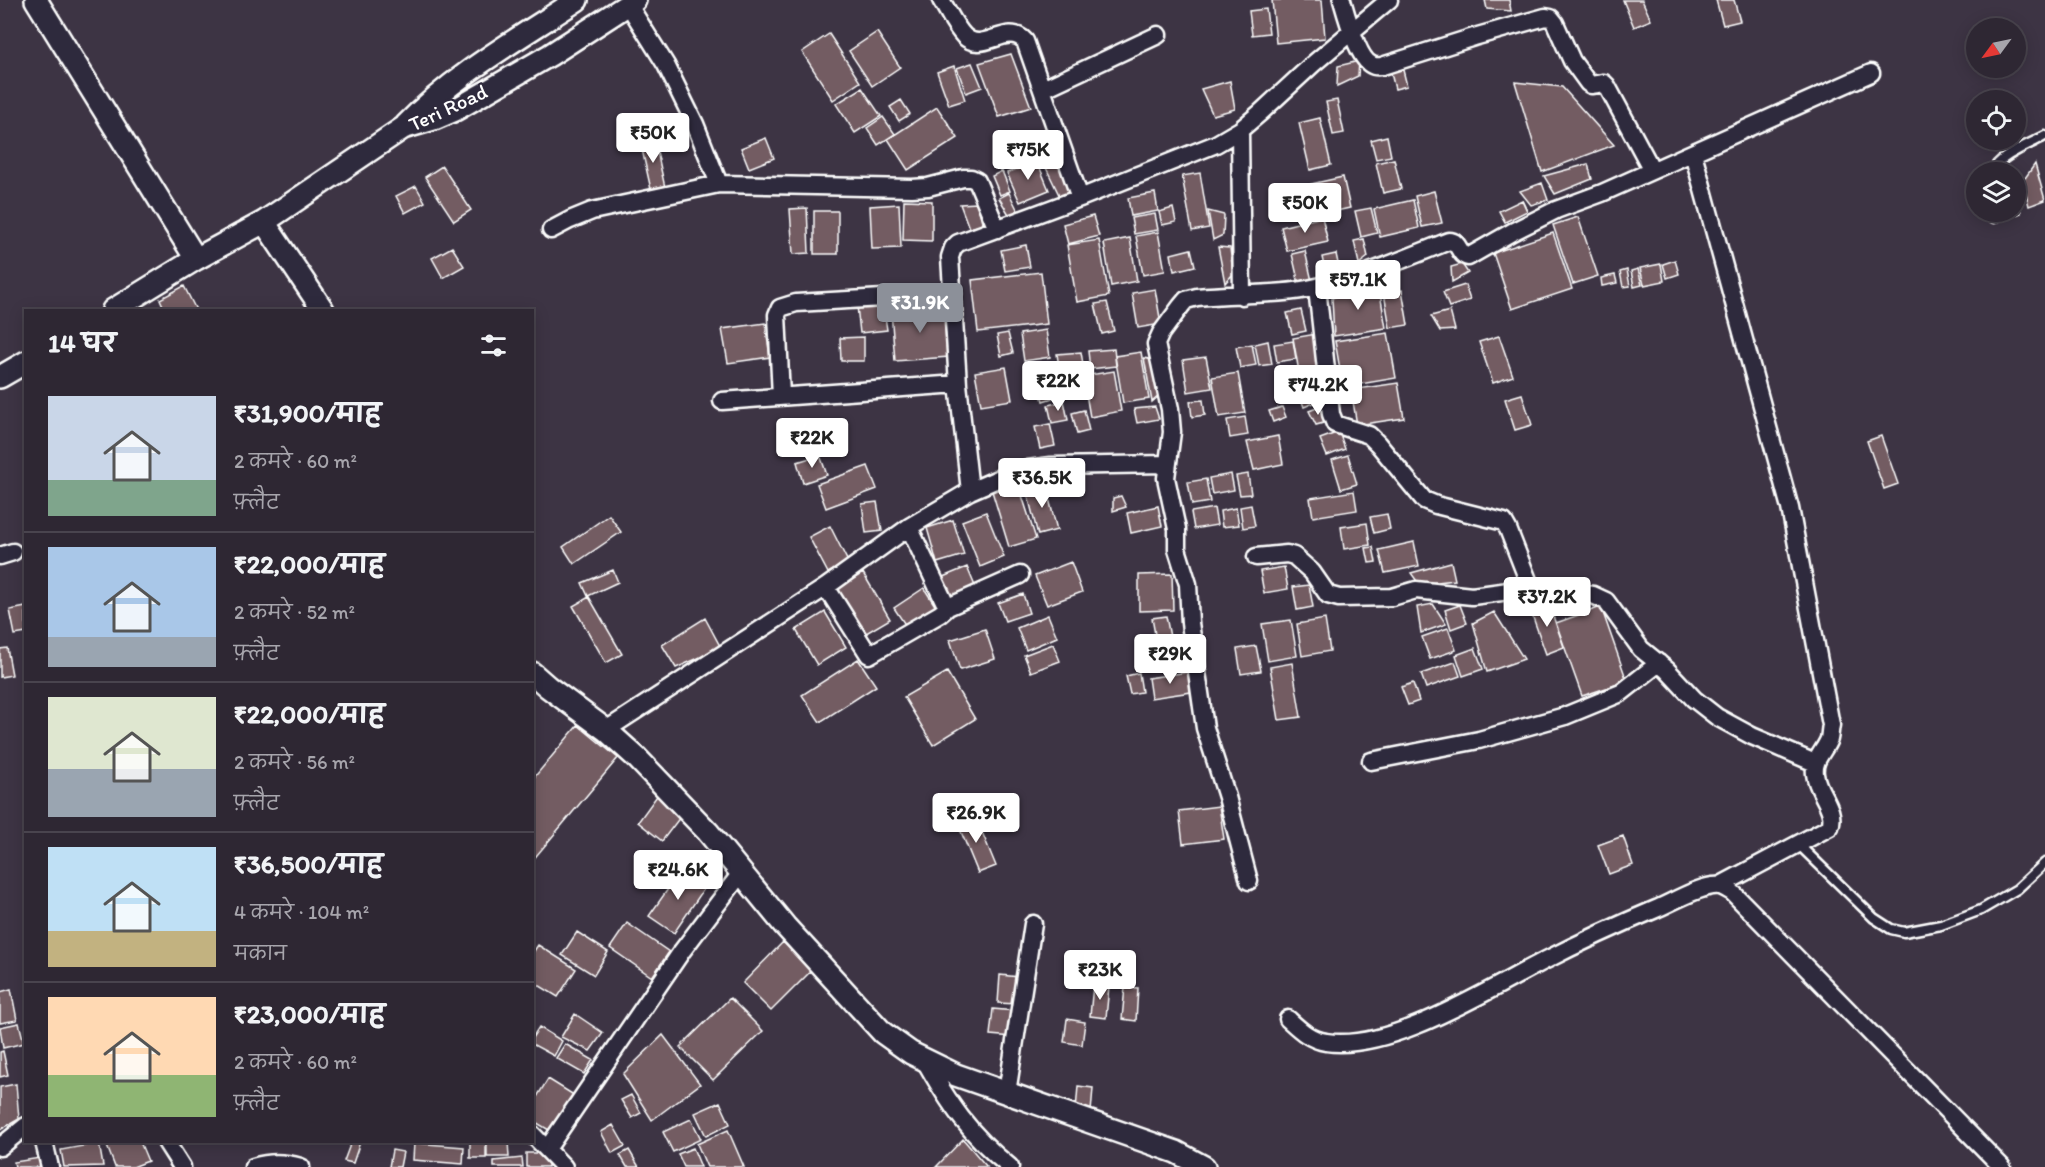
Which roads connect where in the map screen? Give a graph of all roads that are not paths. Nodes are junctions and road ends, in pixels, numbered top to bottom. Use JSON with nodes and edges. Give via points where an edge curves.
{"nodes":[{"id":1,"x":36,"y":0,"type":"edge"},
{"id":2,"x":577,"y":0,"type":"edge"},
{"id":3,"x":941,"y":0,"type":"edge"},
{"id":4,"x":1342,"y":0,"type":"edge"},
{"id":5,"x":1389,"y":0,"type":"edge"},
{"id":6,"x":632,"y":2,"type":"edge"},
{"id":7,"x":1350,"y":32,"type":"junction"},
{"id":8,"x":1158,"y":35,"type":"dead end"},
{"id":9,"x":1872,"y":73,"type":"dead end"},
{"id":10,"x":1043,"y":89,"type":"junction"},
{"id":11,"x":403,"y":128,"type":"junction"},
{"id":12,"x":1239,"y":130,"type":"junction"},
{"id":13,"x":2045,"y":136,"type":"edge"},
{"id":14,"x":1692,"y":153,"type":"junction"},
{"id":15,"x":1999,"y":162,"type":"edge"},
{"id":16,"x":1652,"y":170,"type":"junction"},
{"id":17,"x":719,"y":184,"type":"junction"},
{"id":18,"x":1080,"y":198,"type":"junction"},
{"id":19,"x":264,"y":222,"type":"junction"},
{"id":20,"x":551,"y":230,"type":"dead end"},
{"id":21,"x":997,"y":230,"type":"junction"},
{"id":22,"x":196,"y":259,"type":"junction"},
{"id":23,"x":1317,"y":288,"type":"junction"},
{"id":24,"x":953,"y":294,"type":"junction"},
{"id":25,"x":1242,"y":296,"type":"junction"},
{"id":26,"x":117,"y":309,"type":"edge"},
{"id":27,"x":322,"y":309,"type":"edge"},
{"id":28,"x":24,"y":363,"type":"edge"},
{"id":29,"x":0,"y":377,"type":"edge"},
{"id":30,"x":958,"y":384,"type":"junction"},
{"id":31,"x":781,"y":396,"type":"junction"},
{"id":32,"x":722,"y":401,"type":"dead end"},
{"id":33,"x":1167,"y":464,"type":"junction"},
{"id":34,"x":970,"y":491,"type":"junction"},
{"id":35,"x":909,"y":527,"type":"junction"},
{"id":36,"x":1256,"y":556,"type":"dead end"},
{"id":37,"x":1020,"y":575,"type":"dead end"},
{"id":38,"x":826,"y":587,"type":"junction"},
{"id":39,"x":1531,"y":588,"type":"junction"},
{"id":40,"x":944,"y":601,"type":"dead end"},
{"id":41,"x":1659,"y":663,"type":"junction"},
{"id":42,"x":534,"y":675,"type":"edge"},
{"id":43,"x":606,"y":730,"type":"junction"},
{"id":44,"x":1371,"y":761,"type":"dead end"},
{"id":45,"x":1815,"y":763,"type":"junction"},
{"id":46,"x":1798,"y":844,"type":"junction"},
{"id":47,"x":2045,"y":863,"type":"edge"},
{"id":48,"x":741,"y":873,"type":"junction"},
{"id":49,"x":1249,"y":881,"type":"dead end"},
{"id":50,"x":1719,"y":886,"type":"junction"},
{"id":51,"x":1033,"y":924,"type":"dead end"},
{"id":52,"x":1288,"y":1019,"type":"dead end"},
{"id":53,"x":924,"y":1059,"type":"junction"},
{"id":54,"x":1007,"y":1093,"type":"junction"},
{"id":55,"x":24,"y":1128,"type":"edge"},
{"id":56,"x":534,"y":1136,"type":"edge"},
{"id":57,"x":44,"y":1143,"type":"edge"},
{"id":58,"x":167,"y":1143,"type":"edge"},
{"id":59,"x":0,"y":1147,"type":"edge"},
{"id":60,"x":547,"y":1149,"type":"junction"},
{"id":61,"x":50,"y":1167,"type":"edge"},
{"id":62,"x":182,"y":1167,"type":"edge"},
{"id":63,"x":253,"y":1167,"type":"edge"},
{"id":64,"x":301,"y":1167,"type":"edge"},
{"id":65,"x":564,"y":1167,"type":"edge"},
{"id":66,"x":1010,"y":1167,"type":"edge"},
{"id":67,"x":1204,"y":1167,"type":"edge"},
{"id":68,"x":2002,"y":1167,"type":"edge"}],
"edges":[{"from":1,"to":22,"type":"street"},
{"from":2,"to":11,"type":"street","via":[[464,75],[426,104]]},
{"from":3,"to":10,"type":"street","via":[[964,36],[972,41],[1020,35]]},
{"from":4,"to":7,"type":"street"},
{"from":5,"to":7,"type":"street"},
{"from":6,"to":11,"type":"street","name":"Teri Road","via":[[455,110]]},
{"from":6,"to":17,"type":"street","via":[[695,124]]},
{"from":7,"to":12,"type":"street"},
{"from":7,"to":16,"type":"street","via":[[1366,60],[1382,66],[1474,36],[1551,18],[1572,61],[1588,83],[1607,86]]},
{"from":8,"to":10,"type":"street"},
{"from":9,"to":14,"type":"street"},
{"from":10,"to":18,"type":"street"},
{"from":11,"to":19,"type":"street","name":"Teri Road"},
{"from":12,"to":18,"type":"street","via":[[1216,144]]},
{"from":12,"to":25,"type":"street"},
{"from":13,"to":15,"type":"lane"},
{"from":14,"to":16,"type":"street"},
{"from":14,"to":45,"type":"street","via":[[1797,538],[1831,725],[1829,739]]},
{"from":16,"to":23,"type":"street","via":[[1556,210],[1468,257],[1449,241]]},
{"from":17,"to":20,"type":"street","via":[[592,211]]},
{"from":17,"to":21,"type":"street","via":[[912,188],[971,178],[977,181]]},
{"from":18,"to":21,"type":"street"},
{"from":19,"to":22,"type":"street","name":"Teri Road"},
{"from":19,"to":27,"type":"street"},
{"from":21,"to":24,"type":"street","via":[[952,248]]},
{"from":22,"to":26,"type":"street","name":"Teri Road"},
{"from":23,"to":25,"type":"street"},
{"from":23,"to":39,"type":"street","via":[[1335,424],[1369,435],[1424,500],[1504,522]]},
{"from":24,"to":30,"type":"street"},
{"from":24,"to":31,"type":"street","via":[[796,303],[780,308],[777,315]]},
{"from":25,"to":33,"type":"street","via":[[1186,300],[1158,338],[1172,432]]},
{"from":28,"to":29,"type":"street"},
{"from":30,"to":31,"type":"street"},
{"from":30,"to":34,"type":"street"},
{"from":31,"to":32,"type":"street"},
{"from":33,"to":34,"type":"street","via":[[1028,469]]},
{"from":33,"to":49,"type":"street","via":[[1177,549],[1188,584],[1201,705]]},
{"from":34,"to":35,"type":"street"},
{"from":35,"to":38,"type":"street"},
{"from":35,"to":40,"type":"street"},
{"from":36,"to":39,"type":"street","via":[[1294,556],[1312,572],[1328,595],[1339,598],[1392,597],[1416,590],[1482,596]]},
{"from":37,"to":38,"type":"street","via":[[948,607],[869,656]]},
{"from":38,"to":43,"type":"street"},
{"from":39,"to":41,"type":"street","via":[[1606,601],[1632,639]]},
{"from":41,"to":44,"type":"street","via":[[1621,693],[1565,716],[1479,740]]},
{"from":41,"to":45,"type":"street","via":[[1717,717]]},
{"from":42,"to":43,"type":"street"},
{"from":43,"to":48,"type":"street","via":[[680,801]]},
{"from":45,"to":46,"type":"street","via":[[1815,778],[1831,811],[1832,822],[1830,827]]},
{"from":46,"to":47,"type":"lane","via":[[1874,918],[1904,932],[1941,925],[1981,910],[2017,889]]},
{"from":46,"to":50,"type":"street"},
{"from":48,"to":53,"type":"street","via":[[784,926],[883,1033]]},
{"from":48,"to":60,"type":"street","via":[[682,951]]},
{"from":50,"to":52,"type":"street","via":[[1704,888],[1653,910],[1428,1020],[1373,1040],[1324,1042],[1303,1034]]},
{"from":50,"to":68,"type":"street","via":[[1732,892]]},
{"from":51,"to":54,"type":"street"},
{"from":53,"to":54,"type":"street"},
{"from":53,"to":66,"type":"street","via":[[946,1099],[973,1134]]},
{"from":54,"to":67,"type":"street","via":[[1176,1152]]},
{"from":55,"to":59,"type":"street"},
{"from":56,"to":60,"type":"street"},
{"from":57,"to":61,"type":"street"},
{"from":58,"to":62,"type":"street"},
{"from":60,"to":65,"type":"street"},
{"from":63,"to":64,"type":"street","via":[[268,1162]]}]}
